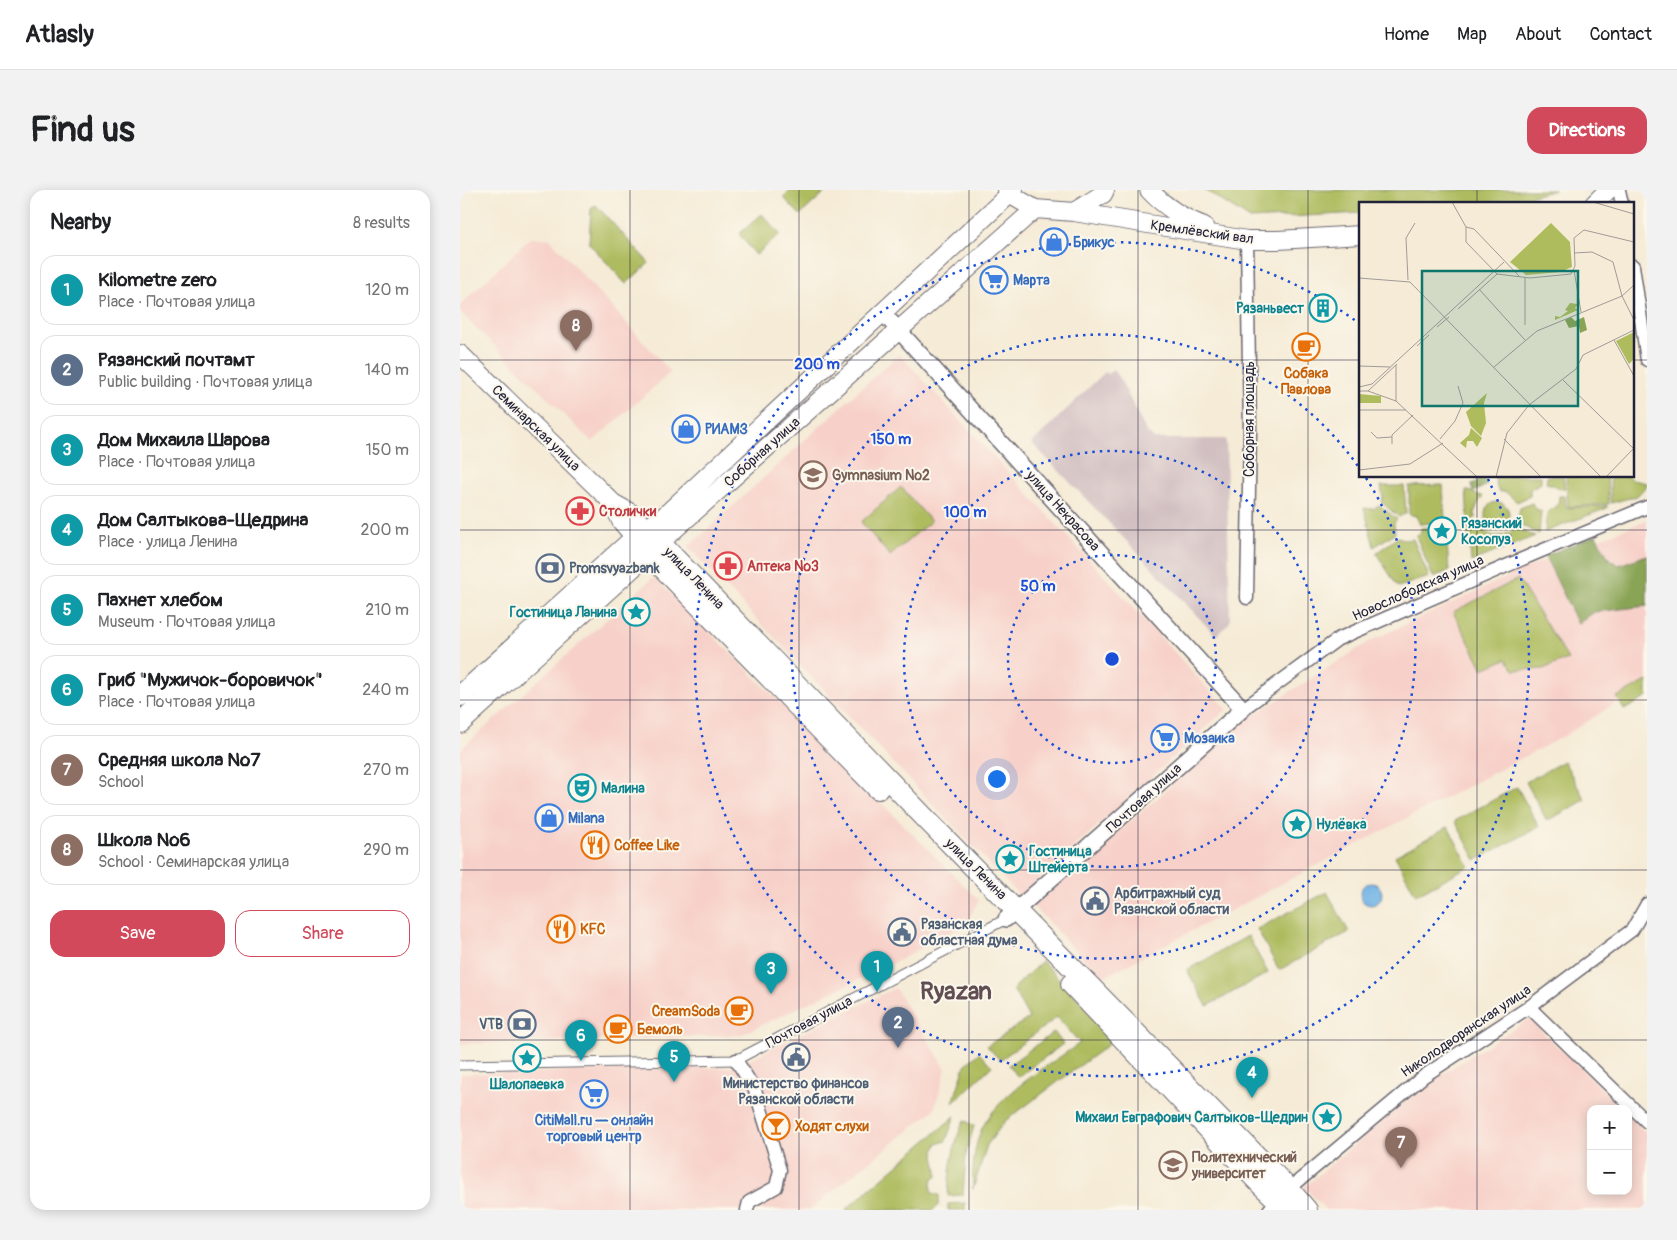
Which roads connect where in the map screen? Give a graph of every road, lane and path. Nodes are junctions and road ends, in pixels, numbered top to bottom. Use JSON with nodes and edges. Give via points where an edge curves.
{"nodes":[{"id":1,"x":1105,"y":190,"type":"edge"},
{"id":2,"x":1149,"y":190,"type":"edge"},
{"id":3,"x":1608,"y":190,"type":"edge"},
{"id":4,"x":1011,"y":192,"type":"edge"},
{"id":5,"x":1596,"y":202,"type":"edge"},
{"id":6,"x":1035,"y":209,"type":"junction"},
{"id":7,"x":1074,"y":212,"type":"junction"},
{"id":8,"x":1359,"y":235,"type":"edge"},
{"id":9,"x":1247,"y":240,"type":"junction"},
{"id":10,"x":1634,"y":273,"type":"edge"},
{"id":11,"x":883,"y":313,"type":"junction"},
{"id":12,"x":900,"y":330,"type":"junction"},
{"id":13,"x":460,"y":354,"type":"edge"},
{"id":14,"x":1647,"y":360,"type":"edge"},
{"id":15,"x":1647,"y":507,"type":"edge"},
{"id":16,"x":640,"y":532,"type":"junction"},
{"id":17,"x":654,"y":548,"type":"junction"},
{"id":18,"x":1246,"y":598,"type":"dead end"},
{"id":19,"x":460,"y":696,"type":"edge"},
{"id":20,"x":1244,"y":710,"type":"junction"},
{"id":21,"x":460,"y":723,"type":"edge"},
{"id":22,"x":1647,"y":904,"type":"edge"},
{"id":23,"x":1011,"y":915,"type":"junction"},
{"id":24,"x":1530,"y":1007,"type":"junction"},
{"id":25,"x":736,"y":1060,"type":"junction"},
{"id":26,"x":460,"y":1065,"type":"edge"},
{"id":27,"x":1647,"y":1122,"type":"edge"},
{"id":28,"x":1280,"y":1202,"type":"edge"},
{"id":29,"x":747,"y":1210,"type":"edge"},
{"id":30,"x":1306,"y":1210,"type":"edge"}],
"edges":[{"from":1,"to":7,"type":"main road"},
{"from":2,"to":9,"type":"main road","via":[[1171,210],[1190,221]]},
{"from":3,"to":5,"type":"main road"},
{"from":4,"to":6,"type":"main road"},
{"from":4,"to":11,"type":"main road","name":"Соборная улица"},
{"from":6,"to":7,"type":"main road"},
{"from":6,"to":12,"type":"main road","name":"Соборная улица"},
{"from":7,"to":9,"type":"main road","name":"Кремлёвский вал"},
{"from":8,"to":9,"type":"main road","name":"Кремлёвский вал"},
{"from":9,"to":18,"type":"street","name":"Соборная площадь","via":[[1250,431]]},
{"from":10,"to":14,"type":"street"},
{"from":11,"to":12,"type":"street","name":"улица Некрасова"},
{"from":11,"to":16,"type":"main road","name":"Соборная улица","via":[[661,519]]},
{"from":12,"to":17,"type":"main road","name":"Соборная улица"},
{"from":12,"to":20,"type":"street","name":"улица Некрасова"},
{"from":13,"to":16,"type":"main road","name":"Семинарская улица","via":[[612,503],[621,521]]},
{"from":15,"to":20,"type":"street","name":"Новослободская улица","via":[[1338,639]]},
{"from":16,"to":17,"type":"main road","name":"улица Ленина"},
{"from":16,"to":19,"type":"main road","name":"Соборная улица"},
{"from":17,"to":21,"type":"main road","name":"Соборная улица"},
{"from":17,"to":23,"type":"main road","name":"улица Ленина","via":[[679,561],[942,835]]},
{"from":20,"to":23,"type":"street","name":"Почтовая улица"},
{"from":22,"to":24,"type":"street","name":"Николодворянская улица","via":[[1632,930]]},
{"from":23,"to":25,"type":"street","name":"Почтовая улица"},
{"from":23,"to":28,"type":"main road","name":"улица Ленина","via":[[1043,954]]},
{"from":24,"to":27,"type":"street"},
{"from":24,"to":28,"type":"street","name":"Николодворянская улица","via":[[1424,1076]]},
{"from":25,"to":26,"type":"street","name":"Почтовая улица"},
{"from":25,"to":29,"type":"street","via":[[755,1090],[780,1170],[776,1187],[750,1202]]},
{"from":28,"to":30,"type":"main road","name":"улица Ленина"}]}
